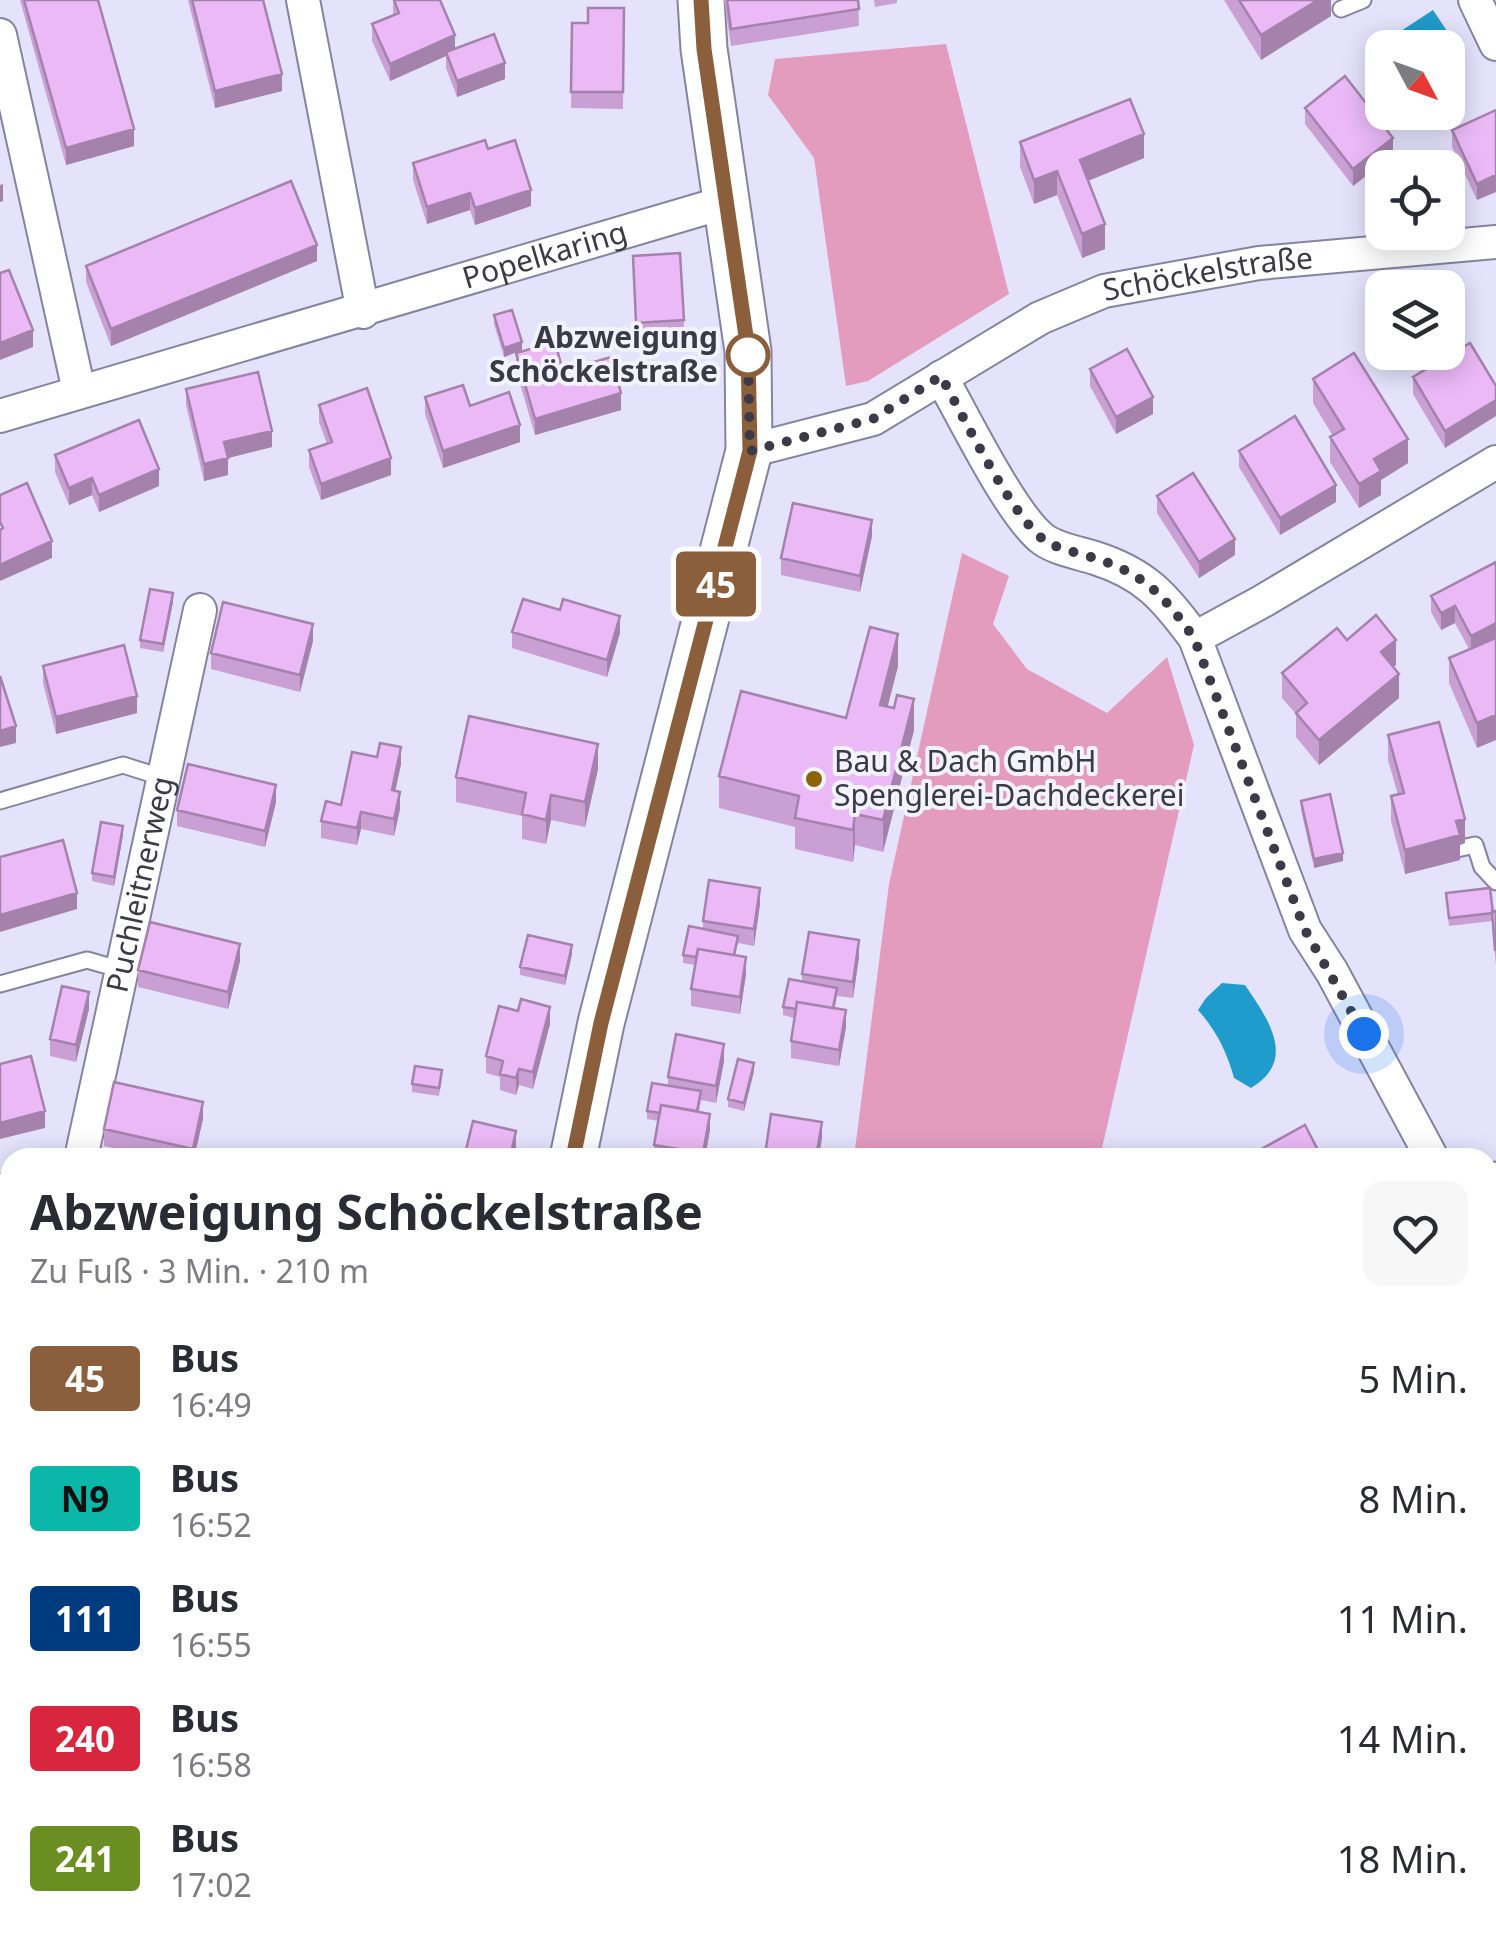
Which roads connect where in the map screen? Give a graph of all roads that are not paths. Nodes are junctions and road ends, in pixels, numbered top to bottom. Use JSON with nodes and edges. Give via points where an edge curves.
{"nodes":[{"id":1,"x":304,"y":0,"type":"edge"},
{"id":2,"x":702,"y":0,"type":"edge"},
{"id":3,"x":1362,"y":0,"type":"edge"},
{"id":4,"x":1475,"y":0,"type":"edge"},
{"id":5,"x":1342,"y":10,"type":"dead end"},
{"id":6,"x":0,"y":35,"type":"edge"},
{"id":7,"x":1496,"y":44,"type":"edge"},
{"id":8,"x":726,"y":202,"type":"junction"},
{"id":9,"x":1465,"y":241,"type":"edge"},
{"id":10,"x":1496,"y":242,"type":"edge"},
{"id":11,"x":1365,"y":248,"type":"edge"},
{"id":12,"x":363,"y":312,"type":"junction"},
{"id":13,"x":941,"y":376,"type":"junction"},
{"id":14,"x":79,"y":392,"type":"junction"},
{"id":15,"x":0,"y":416,"type":"edge"},
{"id":16,"x":750,"y":451,"type":"junction"},
{"id":17,"x":1496,"y":462,"type":"edge"},
{"id":18,"x":200,"y":610,"type":"dead end"},
{"id":19,"x":1194,"y":638,"type":"junction"},
{"id":20,"x":164,"y":778,"type":"junction"},
{"id":21,"x":0,"y":801,"type":"edge"},
{"id":22,"x":1457,"y":849,"type":"edge"},
{"id":23,"x":1496,"y":882,"type":"edge"},
{"id":24,"x":122,"y":970,"type":"junction"},
{"id":25,"x":0,"y":984,"type":"edge"},
{"id":26,"x":83,"y":1148,"type":"edge"},
{"id":27,"x":575,"y":1148,"type":"edge"},
{"id":28,"x":1427,"y":1148,"type":"edge"}],
"edges":[{"from":1,"to":12,"type":"street"},
{"from":2,"to":8,"type":"main road"},
{"from":3,"to":5,"type":"lane"},
{"from":4,"to":7,"type":"street"},
{"from":6,"to":14,"type":"street"},
{"from":8,"to":12,"type":"street","name":"Popelkaring"},
{"from":8,"to":16,"type":"main road","via":[[748,350]]},
{"from":9,"to":10,"type":"street","name":"Schöckelstraße"},
{"from":11,"to":13,"type":"street","name":"Schöckelstraße","via":[[1104,291],[1040,318]]},
{"from":12,"to":14,"type":"street","name":"Popelkaring"},
{"from":13,"to":16,"type":"street","name":"Schöckelstraße","via":[[873,419]]},
{"from":13,"to":19,"type":"street","via":[[1017,510],[1044,540],[1140,578],[1165,596]]},
{"from":14,"to":15,"type":"street","name":"Popelkaring"},
{"from":16,"to":27,"type":"main road","via":[[601,1023]]},
{"from":17,"to":19,"type":"street"},
{"from":18,"to":20,"type":"street","name":"Puchleitnerweg"},
{"from":19,"to":28,"type":"street","via":[[1305,930]]},
{"from":20,"to":21,"type":"lane","via":[[123,766]]},
{"from":20,"to":24,"type":"street","name":"Puchleitnerweg"},
{"from":22,"to":23,"type":"lane","via":[[1475,845]]},
{"from":24,"to":25,"type":"lane","via":[[86,960]]},
{"from":24,"to":26,"type":"street","name":"Puchleitnerweg"}]}
